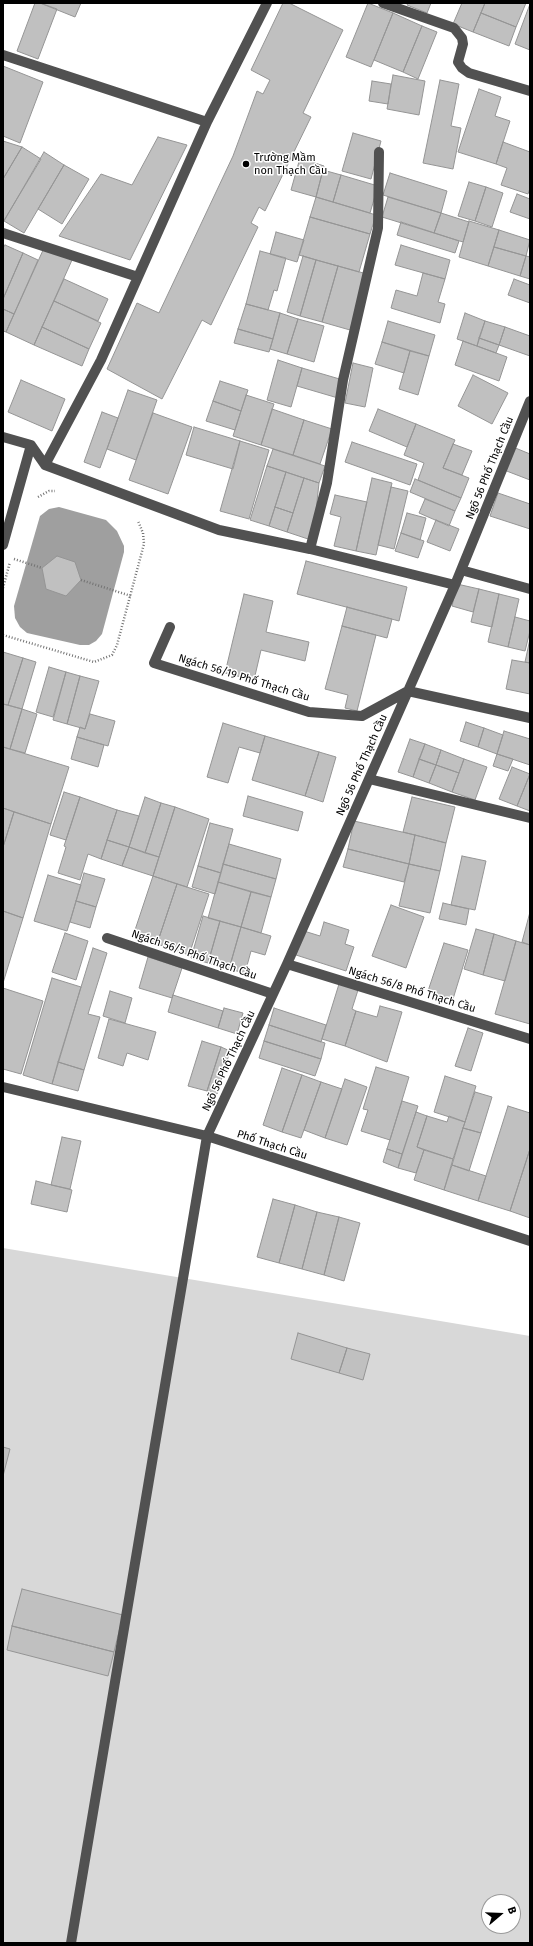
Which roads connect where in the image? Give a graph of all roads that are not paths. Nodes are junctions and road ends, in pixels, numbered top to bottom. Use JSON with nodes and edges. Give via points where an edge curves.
{"nodes":[{"id":1,"x":267,"y":3,"type":"edge"},
{"id":2,"x":383,"y":3,"type":"edge"},
{"id":3,"x":3,"y":55,"type":"edge"},
{"id":4,"x":530,"y":91,"type":"edge"},
{"id":5,"x":207,"y":122,"type":"junction"},
{"id":6,"x":379,"y":152,"type":"dead end"},
{"id":7,"x":3,"y":233,"type":"edge"},
{"id":8,"x":138,"y":277,"type":"junction"},
{"id":9,"x":530,"y":401,"type":"edge"},
{"id":10,"x":3,"y":437,"type":"edge"},
{"id":11,"x":31,"y":445,"type":"junction"},
{"id":12,"x":45,"y":465,"type":"junction"},
{"id":13,"x":3,"y":545,"type":"edge"},
{"id":14,"x":310,"y":549,"type":"junction"},
{"id":15,"x":461,"y":570,"type":"junction"},
{"id":16,"x":455,"y":584,"type":"junction"},
{"id":17,"x":530,"y":589,"type":"edge"},
{"id":18,"x":170,"y":627,"type":"dead end"},
{"id":19,"x":408,"y":691,"type":"junction"},
{"id":20,"x":530,"y":718,"type":"edge"},
{"id":21,"x":369,"y":779,"type":"junction"},
{"id":22,"x":530,"y":818,"type":"edge"},
{"id":23,"x":107,"y":938,"type":"dead end"},
{"id":24,"x":287,"y":964,"type":"junction"},
{"id":25,"x":273,"y":994,"type":"junction"},
{"id":26,"x":530,"y":1039,"type":"edge"},
{"id":27,"x":3,"y":1087,"type":"edge"},
{"id":28,"x":207,"y":1136,"type":"junction"},
{"id":29,"x":530,"y":1240,"type":"edge"},
{"id":30,"x":71,"y":1943,"type":"edge"}],
"edges":[{"from":1,"to":5,"type":"street"},
{"from":2,"to":4,"type":"street","via":[[454,28],[462,38],[463,44],[458,62],[469,73]]},
{"from":3,"to":5,"type":"street"},
{"from":5,"to":8,"type":"street"},
{"from":6,"to":14,"type":"street","via":[[378,228],[343,380],[327,483]]},
{"from":7,"to":8,"type":"street"},
{"from":8,"to":12,"type":"street","via":[[101,360]]},
{"from":9,"to":15,"type":"street","name":"Ngõ 56 Phố Thạch Cầu"},
{"from":10,"to":11,"type":"street"},
{"from":11,"to":12,"type":"street"},
{"from":11,"to":13,"type":"street"},
{"from":12,"to":14,"type":"street","via":[[219,530]]},
{"from":14,"to":16,"type":"street"},
{"from":15,"to":16,"type":"street","name":"Ngõ 56 Phố Thạch Cầu"},
{"from":15,"to":17,"type":"street"},
{"from":16,"to":19,"type":"street","name":"Ngõ 56 Phố Thạch Cầu"},
{"from":18,"to":19,"type":"street","name":"Ngách 56/19 Phố Thạch Cầu","via":[[154,663],[310,712],[362,716]]},
{"from":19,"to":20,"type":"street"},
{"from":19,"to":21,"type":"street","name":"Ngõ 56 Phố Thạch Cầu"},
{"from":21,"to":22,"type":"street"},
{"from":21,"to":24,"type":"street","name":"Ngõ 56 Phố Thạch Cầu"},
{"from":23,"to":25,"type":"street","name":"Ngách 56/5 Phố Thạch Cầu"},
{"from":24,"to":25,"type":"street","name":"Ngõ 56 Phố Thạch Cầu"},
{"from":24,"to":26,"type":"street","name":"Ngách 56/8 Phố Thạch Cầu"},
{"from":25,"to":28,"type":"street","name":"Ngõ 56 Phố Thạch Cầu"},
{"from":27,"to":28,"type":"street","name":"Phố Thạch Cầu"},
{"from":28,"to":29,"type":"street","name":"Phố Thạch Cầu"},
{"from":28,"to":30,"type":"street","name":"Ngõ 56 Phố Thạch Cầu"}]}
